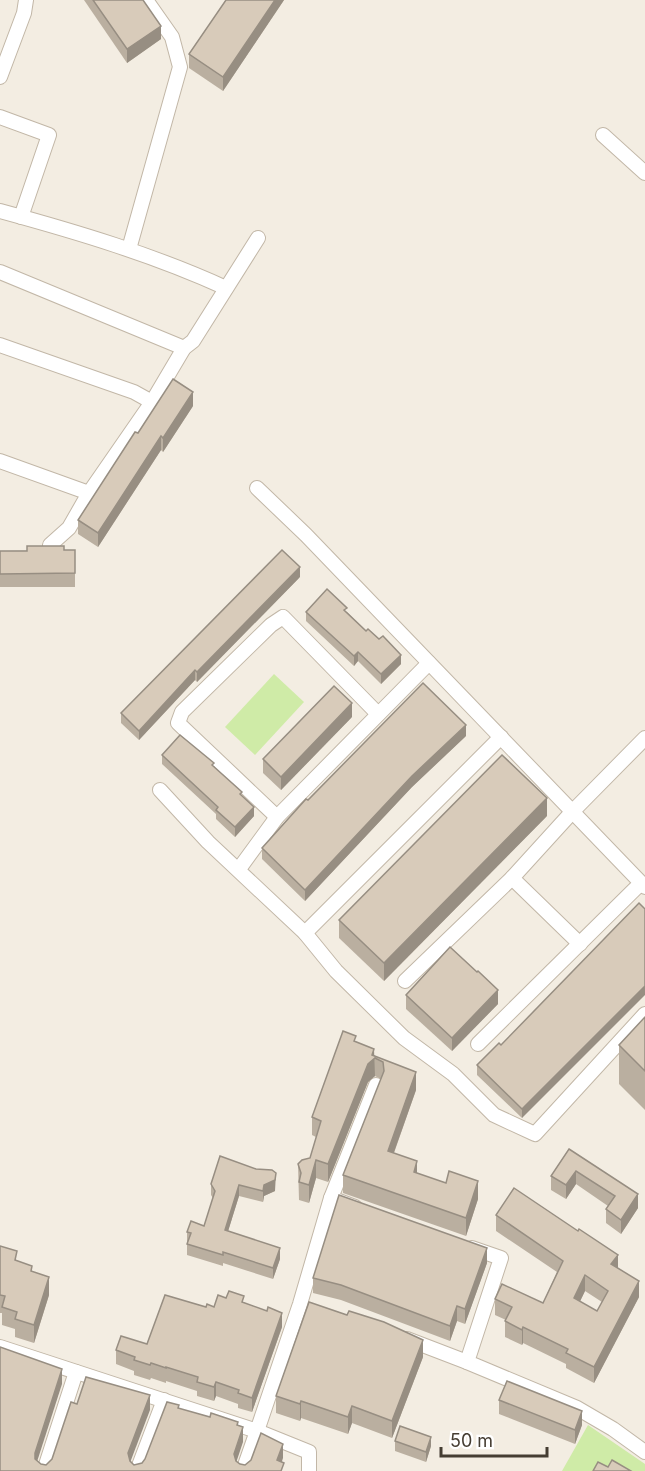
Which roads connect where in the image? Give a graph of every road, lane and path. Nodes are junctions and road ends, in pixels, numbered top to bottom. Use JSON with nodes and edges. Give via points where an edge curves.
{"nodes":[{"id":1,"x":26,"y":0,"type":"edge"},
{"id":2,"x":146,"y":0,"type":"edge"},
{"id":3,"x":0,"y":77,"type":"edge"},
{"id":4,"x":0,"y":117,"type":"edge"},
{"id":5,"x":603,"y":135,"type":"dead end"},
{"id":6,"x":645,"y":172,"type":"edge"},
{"id":7,"x":0,"y":211,"type":"edge"},
{"id":8,"x":21,"y":217,"type":"junction"},
{"id":9,"x":258,"y":238,"type":"dead end"},
{"id":10,"x":129,"y":249,"type":"junction"},
{"id":11,"x":0,"y":272,"type":"edge"},
{"id":12,"x":226,"y":288,"type":"junction"},
{"id":13,"x":0,"y":345,"type":"edge"},
{"id":14,"x":184,"y":348,"type":"junction"},
{"id":15,"x":152,"y":402,"type":"junction"},
{"id":16,"x":0,"y":461,"type":"edge"},
{"id":17,"x":258,"y":488,"type":"dead end"},
{"id":18,"x":89,"y":493,"type":"junction"},
{"id":19,"x":50,"y":545,"type":"edge"},
{"id":20,"x":429,"y":663,"type":"junction"},
{"id":21,"x":378,"y":714,"type":"junction"},
{"id":22,"x":501,"y":737,"type":"junction"},
{"id":23,"x":645,"y":738,"type":"edge"},
{"id":24,"x":160,"y":790,"type":"dead end"},
{"id":25,"x":573,"y":811,"type":"junction"},
{"id":26,"x":277,"y":817,"type":"junction"},
{"id":27,"x":238,"y":869,"type":"junction"},
{"id":28,"x":512,"y":878,"type":"junction"},
{"id":29,"x":643,"y":885,"type":"edge"},
{"id":30,"x":305,"y":933,"type":"junction"},
{"id":31,"x":580,"y":944,"type":"junction"},
{"id":32,"x":405,"y":981,"type":"dead end"},
{"id":33,"x":645,"y":1014,"type":"edge"},
{"id":34,"x":478,"y":1044,"type":"dead end"},
{"id":35,"x":376,"y":1085,"type":"edge"},
{"id":36,"x":331,"y":1198,"type":"junction"},
{"id":37,"x":363,"y":1209,"type":"edge"},
{"id":38,"x":459,"y":1243,"type":"edge"},
{"id":39,"x":397,"y":1335,"type":"edge"},
{"id":40,"x":0,"y":1347,"type":"edge"},
{"id":41,"x":467,"y":1362,"type":"junction"},
{"id":42,"x":76,"y":1372,"type":"junction"},
{"id":43,"x":164,"y":1400,"type":"junction"},
{"id":44,"x":257,"y":1431,"type":"junction"},
{"id":45,"x":645,"y":1452,"type":"edge"},
{"id":46,"x":44,"y":1471,"type":"edge"},
{"id":47,"x":137,"y":1471,"type":"edge"},
{"id":48,"x":243,"y":1471,"type":"edge"},
{"id":49,"x":309,"y":1471,"type":"edge"}],
"edges":[{"from":1,"to":3,"type":"street"},
{"from":2,"to":10,"type":"street","via":[[172,37],[180,67]]},
{"from":4,"to":8,"type":"street","via":[[49,135]]},
{"from":5,"to":6,"type":"street"},
{"from":7,"to":8,"type":"street"},
{"from":8,"to":10,"type":"street"},
{"from":9,"to":12,"type":"street"},
{"from":10,"to":12,"type":"street"},
{"from":11,"to":14,"type":"street"},
{"from":12,"to":14,"type":"street","via":[[193,341]]},
{"from":13,"to":15,"type":"street","via":[[134,392]]},
{"from":14,"to":15,"type":"street"},
{"from":15,"to":18,"type":"street"},
{"from":16,"to":18,"type":"street"},
{"from":17,"to":20,"type":"street"},
{"from":18,"to":19,"type":"street","via":[[69,528]]},
{"from":20,"to":21,"type":"street"},
{"from":20,"to":22,"type":"street"},
{"from":21,"to":26,"type":"street"},
{"from":21,"to":26,"type":"street","via":[[283,617],[182,712],[178,723]]},
{"from":22,"to":25,"type":"street"},
{"from":22,"to":30,"type":"street"},
{"from":23,"to":25,"type":"street"},
{"from":24,"to":27,"type":"street"},
{"from":25,"to":28,"type":"street"},
{"from":25,"to":29,"type":"street"},
{"from":26,"to":27,"type":"street"},
{"from":27,"to":30,"type":"street"},
{"from":28,"to":31,"type":"street"},
{"from":28,"to":32,"type":"street"},
{"from":29,"to":31,"type":"street"},
{"from":30,"to":33,"type":"street","via":[[336,971],[404,1038],[453,1074],[494,1114],[535,1134]]},
{"from":31,"to":34,"type":"street"},
{"from":35,"to":36,"type":"street"},
{"from":36,"to":37,"type":"street"},
{"from":36,"to":44,"type":"street","via":[[305,1306]]},
{"from":38,"to":41,"type":"street","via":[[501,1258]]},
{"from":39,"to":41,"type":"street"},
{"from":40,"to":42,"type":"street"},
{"from":41,"to":45,"type":"street","via":[[577,1408]]},
{"from":42,"to":43,"type":"street"},
{"from":42,"to":46,"type":"street"},
{"from":43,"to":44,"type":"street"},
{"from":43,"to":47,"type":"street"},
{"from":44,"to":48,"type":"street"},
{"from":44,"to":49,"type":"street","via":[[309,1452]]}]}
